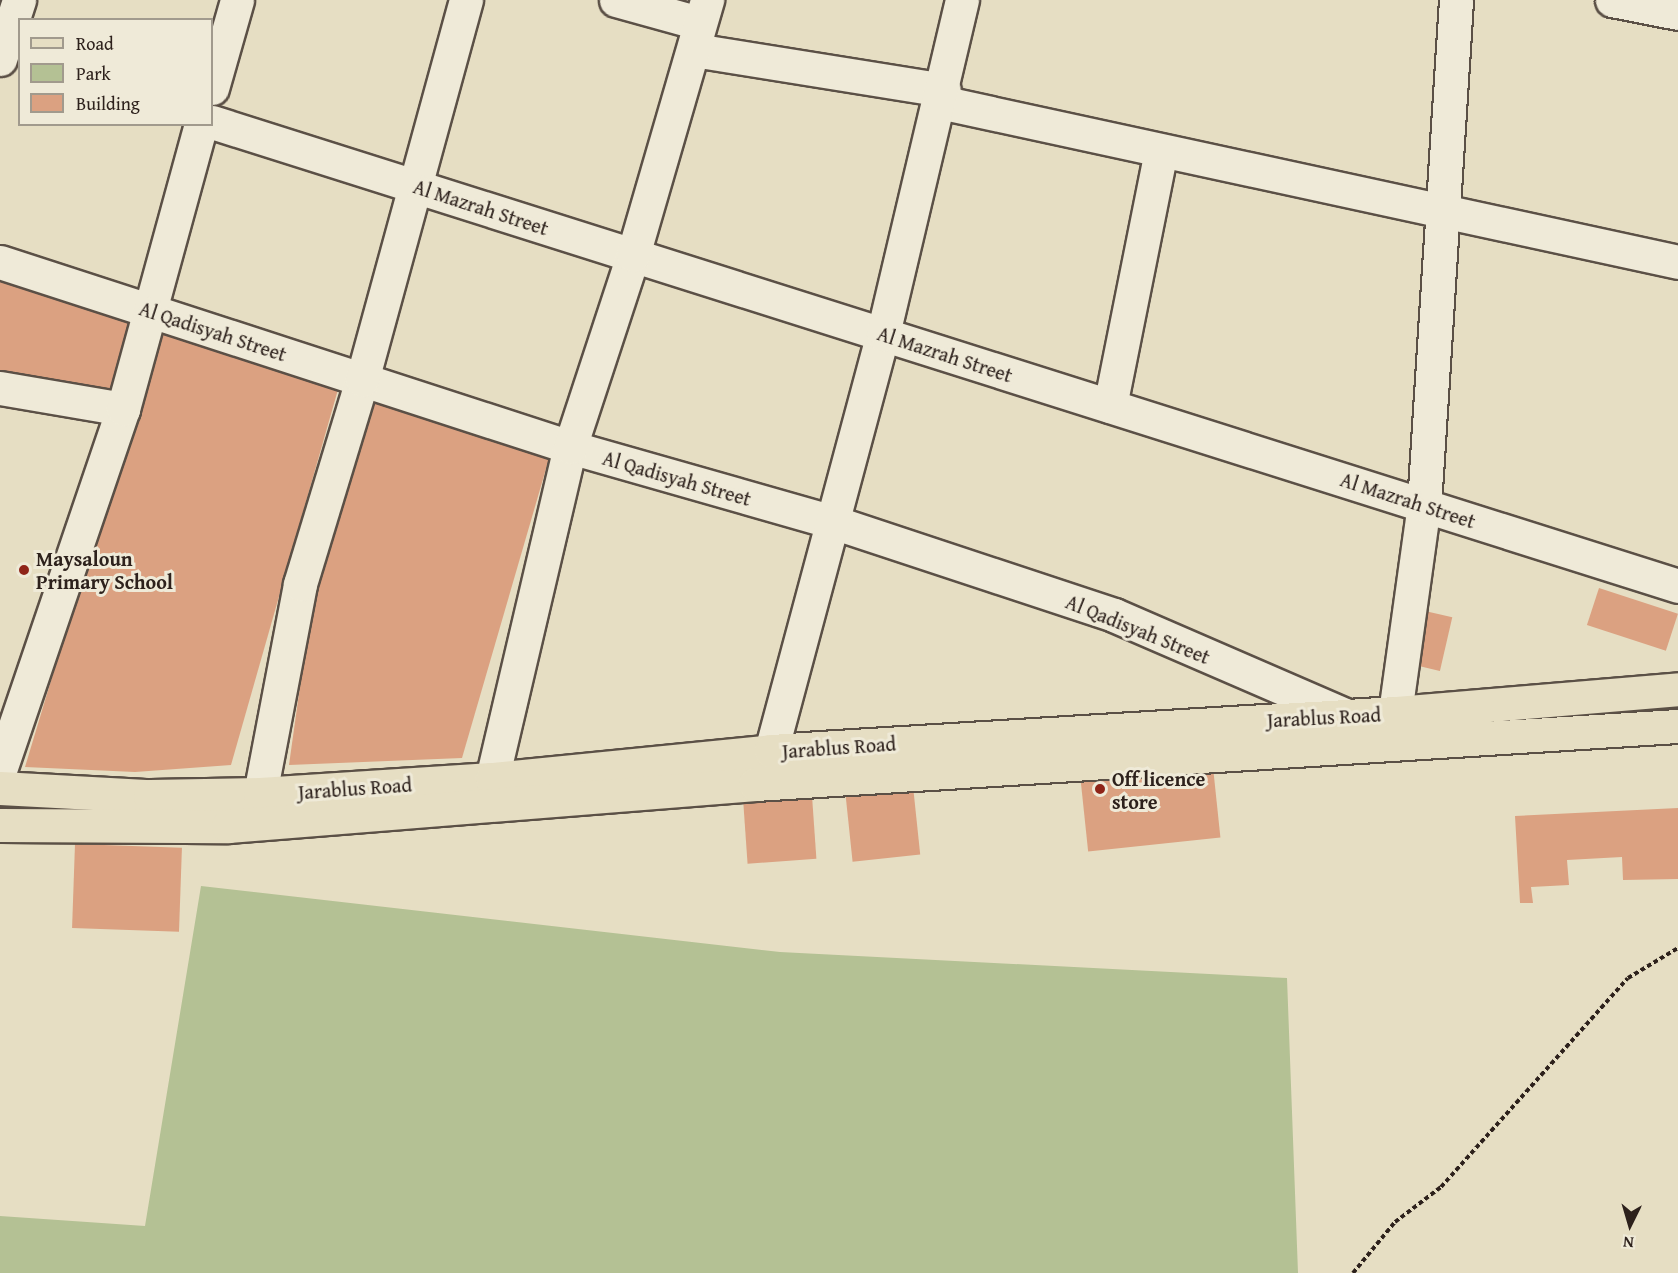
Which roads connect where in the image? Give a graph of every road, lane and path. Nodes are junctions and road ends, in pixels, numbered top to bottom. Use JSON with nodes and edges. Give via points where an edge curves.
{"nodes":[{"id":1,"x":19,"y":0,"type":"edge"},
{"id":2,"x":237,"y":0,"type":"edge"},
{"id":3,"x":466,"y":0,"type":"edge"},
{"id":4,"x":616,"y":0,"type":"edge"},
{"id":5,"x":962,"y":0,"type":"edge"},
{"id":6,"x":1456,"y":0,"type":"edge"},
{"id":7,"x":1612,"y":0,"type":"edge"},
{"id":8,"x":1678,"y":13,"type":"edge"},
{"id":9,"x":700,"y":24,"type":"edge"},
{"id":10,"x":5,"y":58,"type":"edge"},
{"id":11,"x":213,"y":84,"type":"edge"},
{"id":12,"x":942,"y":96,"type":"junction"},
{"id":13,"x":213,"y":122,"type":"edge"},
{"id":14,"x":200,"y":126,"type":"edge"},
{"id":15,"x":1161,"y":151,"type":"junction"},
{"id":16,"x":415,"y":186,"type":"junction"},
{"id":17,"x":1441,"y":211,"type":"junction"},
{"id":18,"x":633,"y":255,"type":"junction"},
{"id":19,"x":0,"y":262,"type":"edge"},
{"id":20,"x":1678,"y":262,"type":"edge"},
{"id":21,"x":147,"y":310,"type":"junction"},
{"id":22,"x":883,"y":334,"type":"junction"},
{"id":23,"x":362,"y":380,"type":"junction"},
{"id":24,"x":0,"y":388,"type":"edge"},
{"id":25,"x":1110,"y":406,"type":"junction"},
{"id":26,"x":123,"y":409,"type":"junction"},
{"id":27,"x":570,"y":447,"type":"junction"},
{"id":28,"x":1424,"y":505,"type":"junction"},
{"id":29,"x":833,"y":522,"type":"junction"},
{"id":30,"x":1678,"y":586,"type":"edge"},
{"id":31,"x":1678,"y":689,"type":"edge"},
{"id":32,"x":1395,"y":713,"type":"junction"},
{"id":33,"x":1345,"y":715,"type":"junction"},
{"id":34,"x":1678,"y":726,"type":"edge"},
{"id":35,"x":1346,"y":748,"type":"junction"},
{"id":36,"x":771,"y":751,"type":"junction"},
{"id":37,"x":0,"y":770,"type":"edge"},
{"id":38,"x":492,"y":779,"type":"junction"},
{"id":39,"x":755,"y":784,"type":"junction"},
{"id":40,"x":0,"y":788,"type":"edge"},
{"id":41,"x":260,"y":794,"type":"junction"},
{"id":42,"x":0,"y":825,"type":"edge"},
{"id":43,"x":228,"y":825,"type":"junction"},
{"id":44,"x":1678,"y":948,"type":"edge"},
{"id":45,"x":1353,"y":1273,"type":"edge"}],
"edges":[{"from":1,"to":10,"type":"street"},
{"from":2,"to":11,"type":"street"},
{"from":3,"to":16,"type":"street"},
{"from":4,"to":9,"type":"street"},
{"from":5,"to":12,"type":"street"},
{"from":6,"to":17,"type":"street"},
{"from":7,"to":8,"type":"street"},
{"from":9,"to":12,"type":"street"},
{"from":9,"to":18,"type":"street"},
{"from":12,"to":15,"type":"street"},
{"from":12,"to":22,"type":"street"},
{"from":13,"to":16,"type":"street","name":"Al Mazrah Street"},
{"from":14,"to":21,"type":"street"},
{"from":15,"to":17,"type":"street"},
{"from":15,"to":25,"type":"street"},
{"from":16,"to":18,"type":"street","name":"Al Mazrah Street"},
{"from":16,"to":23,"type":"street"},
{"from":17,"to":20,"type":"street"},
{"from":17,"to":28,"type":"street"},
{"from":18,"to":22,"type":"street","name":"Al Mazrah Street"},
{"from":18,"to":27,"type":"street"},
{"from":19,"to":21,"type":"street","name":"Al Qadisyah Street"},
{"from":21,"to":23,"type":"street","name":"Al Qadisyah Street"},
{"from":21,"to":26,"type":"street"},
{"from":22,"to":25,"type":"street","name":"Al Mazrah Street"},
{"from":22,"to":29,"type":"street"},
{"from":23,"to":27,"type":"street","name":"Al Qadisyah Street"},
{"from":23,"to":41,"type":"street","via":[[300,584]]},
{"from":24,"to":26,"type":"street"},
{"from":25,"to":28,"type":"street","name":"Al Mazrah Street"},
{"from":26,"to":37,"type":"street"},
{"from":27,"to":29,"type":"street","name":"Al Qadisyah Street"},
{"from":27,"to":38,"type":"street"},
{"from":28,"to":30,"type":"street","name":"Al Mazrah Street"},
{"from":28,"to":32,"type":"street"},
{"from":29,"to":33,"type":"street","name":"Al Qadisyah Street","via":[[1114,615]]},
{"from":29,"to":36,"type":"street"},
{"from":31,"to":32,"type":"main road","name":"Jarablus Road"},
{"from":32,"to":33,"type":"main road","name":"Jarablus Road"},
{"from":33,"to":35,"type":"street"},
{"from":33,"to":36,"type":"main road","name":"Jarablus Road"},
{"from":34,"to":35,"type":"main road","name":"Jarablus Road"},
{"from":35,"to":39,"type":"main road","name":"Jarablus Road"},
{"from":36,"to":38,"type":"main road","name":"Jarablus Road"},
{"from":36,"to":39,"type":"street"},
{"from":38,"to":41,"type":"main road","name":"Jarablus Road"},
{"from":39,"to":43,"type":"main road","name":"Jarablus Road"},
{"from":40,"to":41,"type":"main road","name":"Jarablus Road","via":[[150,796]]},
{"from":41,"to":43,"type":"street"},
{"from":42,"to":43,"type":"main road","name":"Jarablus Road"},
{"from":44,"to":45,"type":"path","via":[[1628,978],[1464,1162],[1395,1222]]}]}
